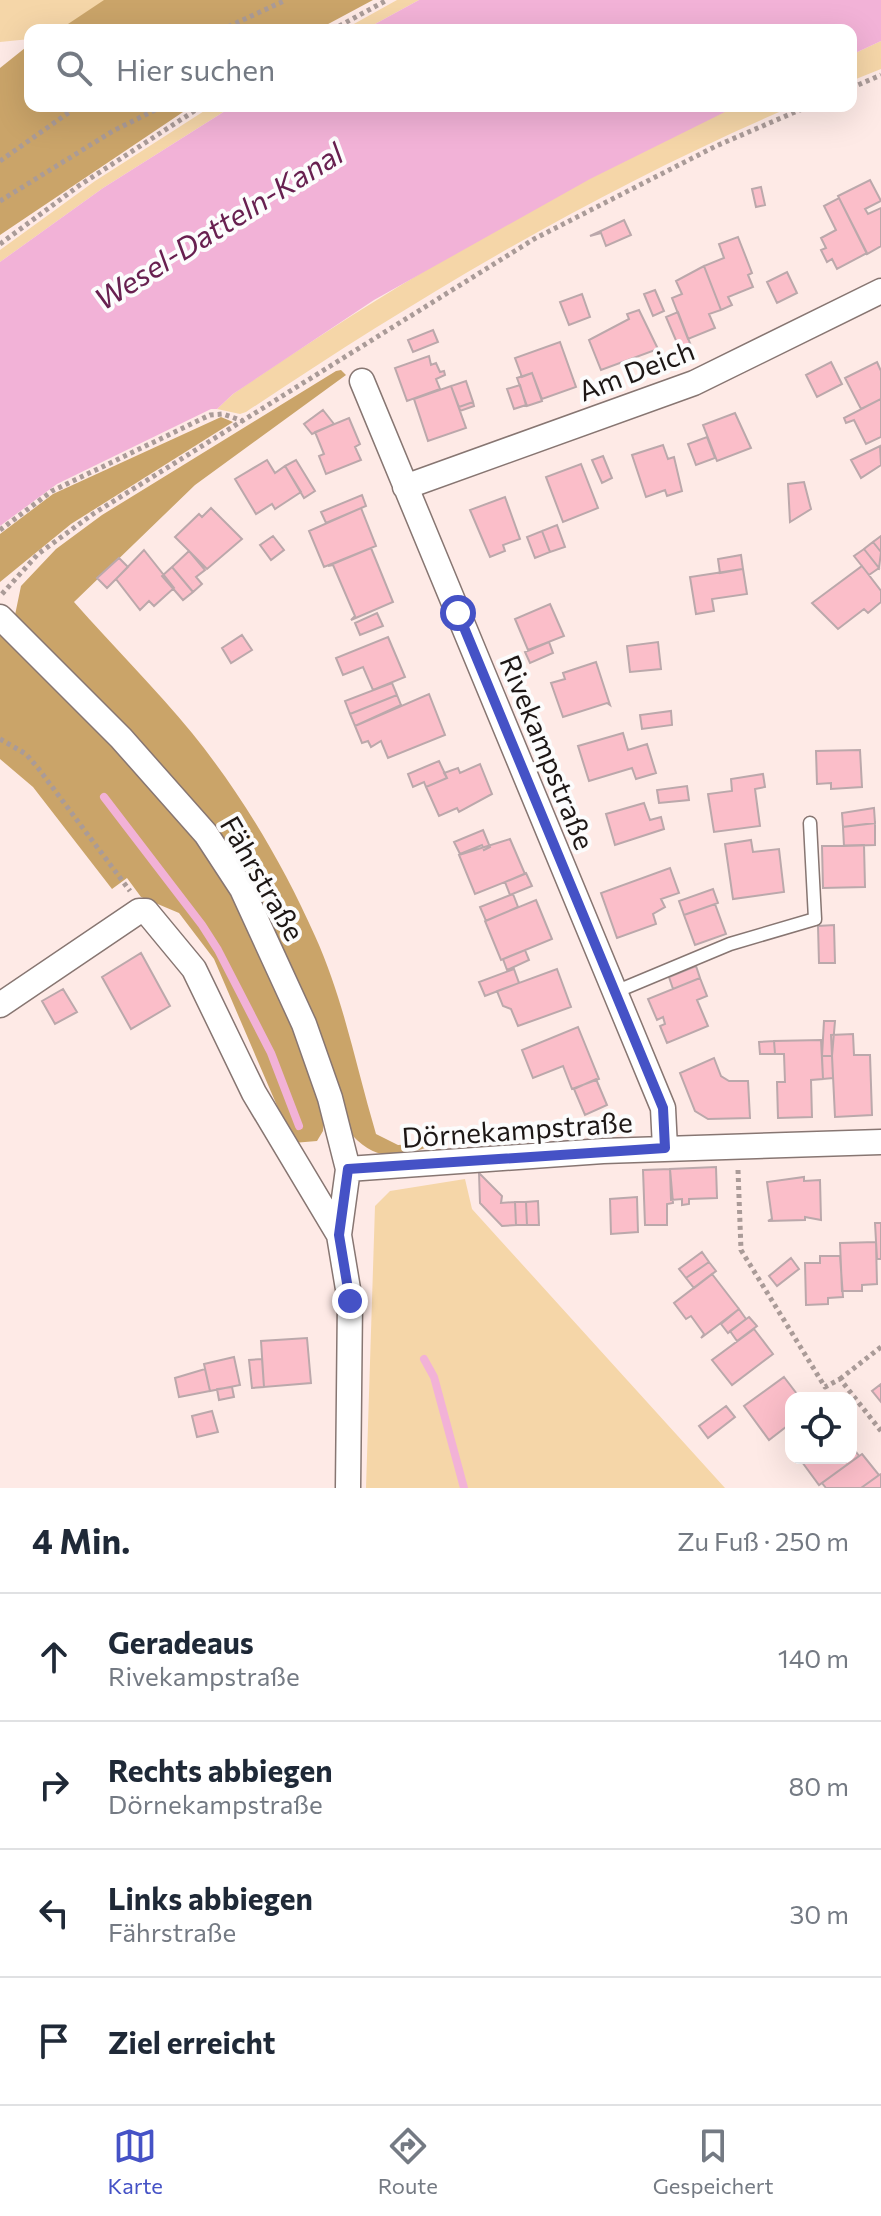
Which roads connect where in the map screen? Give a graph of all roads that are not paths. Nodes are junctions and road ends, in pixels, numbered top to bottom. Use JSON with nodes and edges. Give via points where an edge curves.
{"nodes":[{"id":1,"x":881,"y":291,"type":"edge"},
{"id":2,"x":362,"y":381,"type":"dead end"},
{"id":3,"x":405,"y":487,"type":"junction"},
{"id":4,"x":0,"y":617,"type":"edge"},
{"id":5,"x":810,"y":823,"type":"dead end"},
{"id":6,"x":615,"y":992,"type":"junction"},
{"id":7,"x":0,"y":1005,"type":"edge"},
{"id":8,"x":881,"y":1142,"type":"edge"},
{"id":9,"x":665,"y":1148,"type":"junction"},
{"id":10,"x":348,"y":1169,"type":"junction"},
{"id":11,"x":339,"y":1235,"type":"junction"},
{"id":12,"x":348,"y":1488,"type":"edge"}],
"edges":[{"from":1,"to":3,"type":"street","name":"Am Deich","via":[[694,383]]},
{"from":2,"to":3,"type":"street","name":"Rivekampstraße"},
{"from":3,"to":6,"type":"street","name":"Rivekampstraße"},
{"from":4,"to":10,"type":"street","name":"Fährstraße","via":[[160,779],[206,834],[242,889],[304,1024]]},
{"from":5,"to":6,"type":"lane","via":[[815,919],[730,944]]},
{"from":6,"to":9,"type":"street","name":"Rivekampstraße","via":[[663,1108]]},
{"from":7,"to":11,"type":"street","name":"Fährstraße","via":[[146,911],[194,969],[254,1093]]},
{"from":8,"to":9,"type":"street","name":"Dörnekampstraße"},
{"from":9,"to":10,"type":"street","name":"Dörnekampstraße"},
{"from":10,"to":11,"type":"street","name":"Fährstraße"},
{"from":11,"to":12,"type":"street","name":"Fährstraße","via":[[350,1301]]}]}
